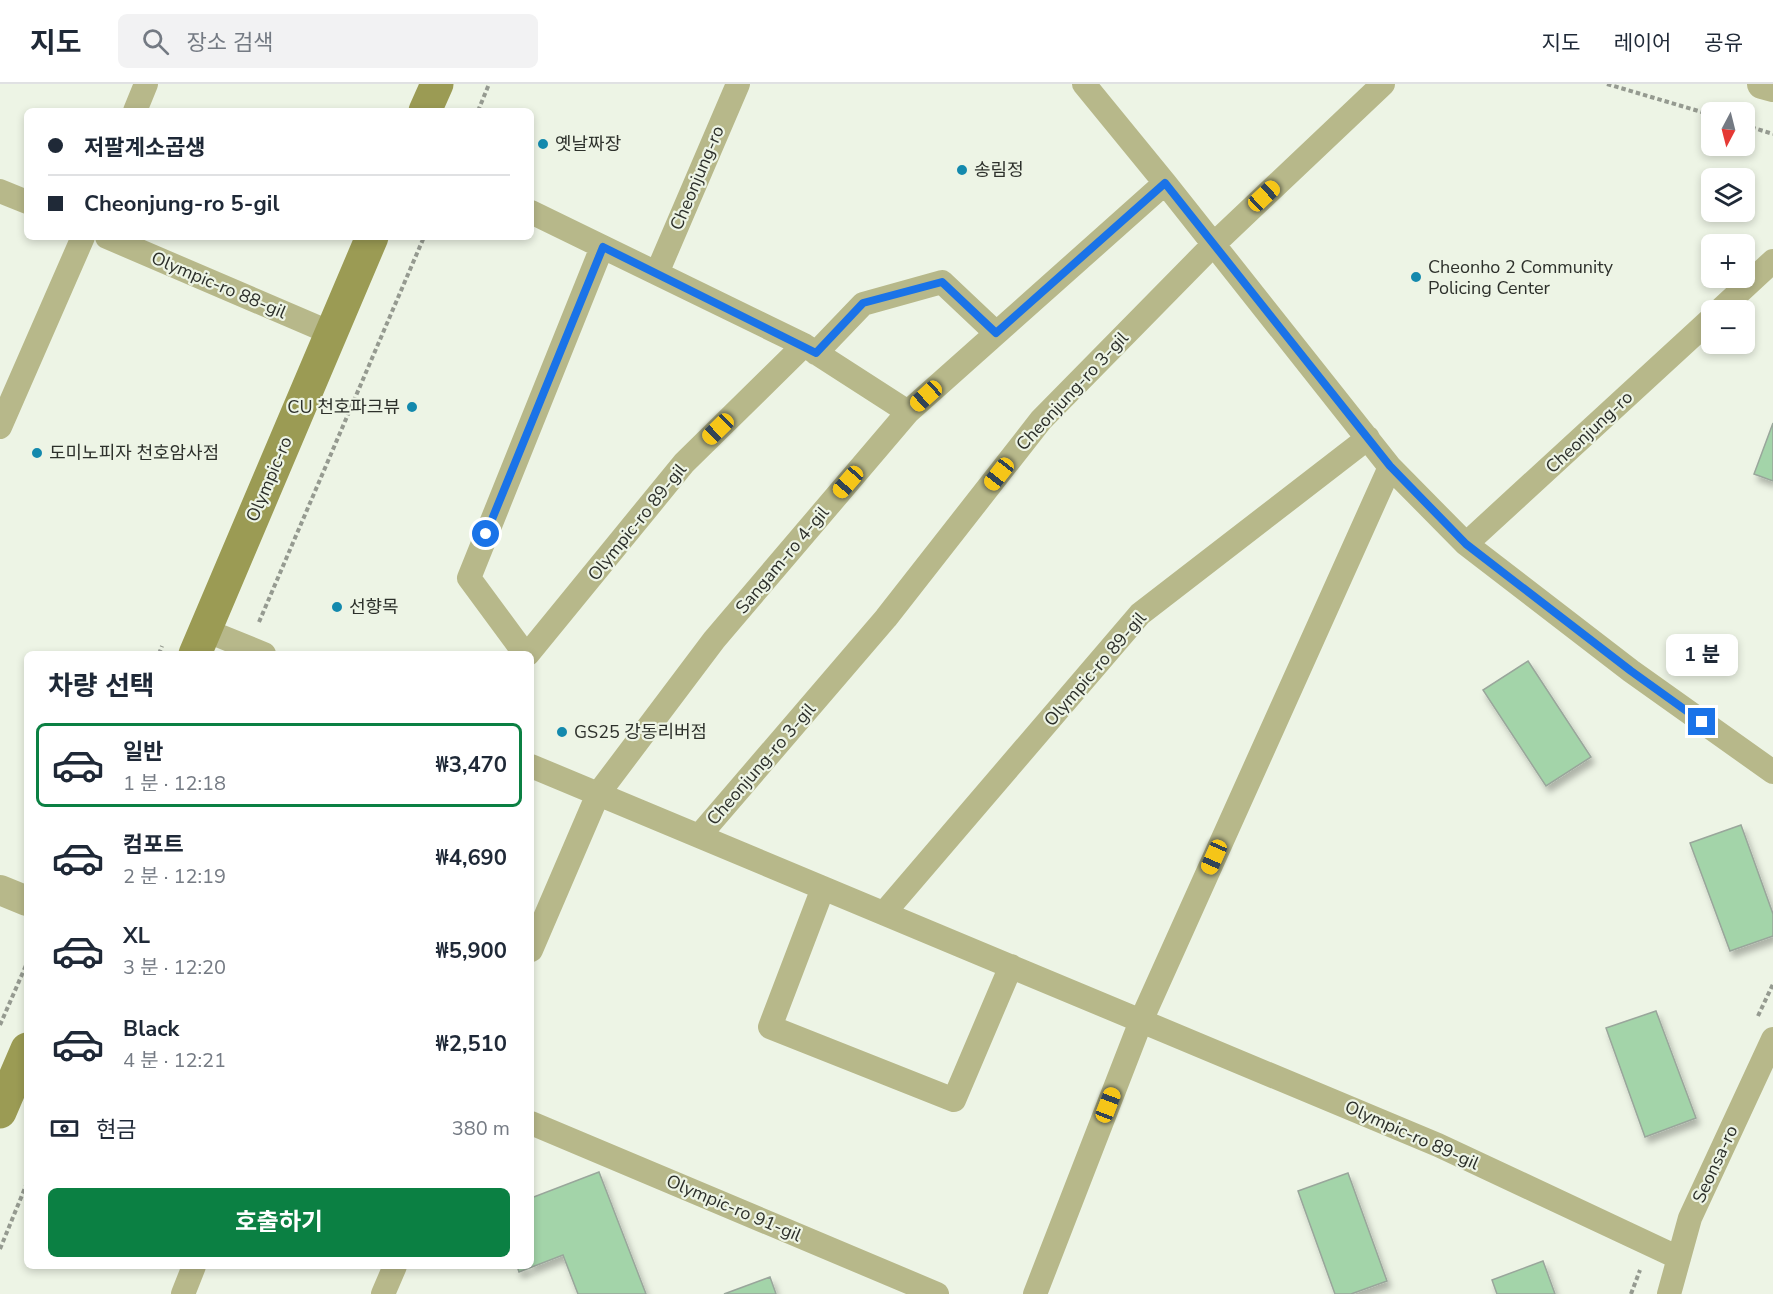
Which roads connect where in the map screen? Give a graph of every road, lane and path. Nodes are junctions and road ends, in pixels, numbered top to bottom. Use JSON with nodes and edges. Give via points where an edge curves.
{"nodes":[{"id":1,"x":146,"y":84,"type":"edge"},
{"id":2,"x":437,"y":84,"type":"edge"},
{"id":3,"x":489,"y":84,"type":"edge"},
{"id":4,"x":738,"y":84,"type":"edge"},
{"id":5,"x":1084,"y":84,"type":"edge"},
{"id":6,"x":1383,"y":84,"type":"edge"},
{"id":7,"x":1607,"y":84,"type":"edge"},
{"id":8,"x":1762,"y":84,"type":"edge"},
{"id":9,"x":1773,"y":87,"type":"edge"},
{"id":10,"x":136,"y":108,"type":"edge"},
{"id":11,"x":426,"y":108,"type":"edge"},
{"id":12,"x":479,"y":108,"type":"edge"},
{"id":13,"x":1701,"y":112,"type":"edge"},
{"id":14,"x":1755,"y":128,"type":"edge"},
{"id":15,"x":1773,"y":134,"type":"edge"},
{"id":16,"x":1165,"y":183,"type":"junction"},
{"id":17,"x":0,"y":191,"type":"edge"},
{"id":18,"x":24,"y":201,"type":"edge"},
{"id":19,"x":534,"y":213,"type":"edge"},
{"id":20,"x":82,"y":240,"type":"edge"},
{"id":21,"x":114,"y":240,"type":"edge"},
{"id":22,"x":371,"y":240,"type":"edge"},
{"id":23,"x":423,"y":240,"type":"edge"},
{"id":24,"x":1214,"y":244,"type":"junction"},
{"id":25,"x":603,"y":247,"type":"junction"},
{"id":26,"x":1773,"y":261,"type":"edge"},
{"id":27,"x":657,"y":273,"type":"junction"},
{"id":28,"x":1731,"y":300,"type":"edge"},
{"id":29,"x":1701,"y":328,"type":"edge"},
{"id":30,"x":331,"y":333,"type":"junction"},
{"id":31,"x":996,"y":333,"type":"junction"},
{"id":32,"x":810,"y":349,"type":"junction"},
{"id":33,"x":908,"y":412,"type":"junction"},
{"id":34,"x":0,"y":427,"type":"edge"},
{"id":35,"x":1368,"y":438,"type":"junction"},
{"id":36,"x":1390,"y":466,"type":"junction"},
{"id":37,"x":1466,"y":544,"type":"junction"},
{"id":38,"x":200,"y":642,"type":"edge"},
{"id":39,"x":256,"y":651,"type":"edge"},
{"id":40,"x":525,"y":651,"type":"edge"},
{"id":41,"x":529,"y":651,"type":"edge"},
{"id":42,"x":534,"y":767,"type":"edge"},
{"id":43,"x":1773,"y":772,"type":"edge"},
{"id":44,"x":598,"y":794,"type":"junction"},
{"id":45,"x":699,"y":836,"type":"junction"},
{"id":46,"x":823,"y":888,"type":"junction"},
{"id":47,"x":0,"y":890,"type":"edge"},
{"id":48,"x":24,"y":900,"type":"edge"},
{"id":49,"x":884,"y":913,"type":"junction"},
{"id":50,"x":534,"y":943,"type":"edge"},
{"id":51,"x":1011,"y":966,"type":"junction"},
{"id":52,"x":24,"y":970,"type":"edge"},
{"id":53,"x":1141,"y":1020,"type":"junction"},
{"id":54,"x":0,"y":1025,"type":"edge"},
{"id":55,"x":1773,"y":1039,"type":"edge"},
{"id":56,"x":24,"y":1056,"type":"edge"},
{"id":57,"x":0,"y":1112,"type":"edge"},
{"id":58,"x":534,"y":1124,"type":"edge"},
{"id":59,"x":24,"y":1190,"type":"edge"},
{"id":60,"x":0,"y":1249,"type":"edge"},
{"id":61,"x":1679,"y":1257,"type":"junction"},
{"id":62,"x":193,"y":1269,"type":"edge"},
{"id":63,"x":394,"y":1269,"type":"edge"},
{"id":64,"x":901,"y":1287,"type":"edge"},
{"id":65,"x":183,"y":1294,"type":"edge"},
{"id":66,"x":382,"y":1294,"type":"edge"},
{"id":67,"x":937,"y":1294,"type":"edge"},
{"id":68,"x":1035,"y":1294,"type":"edge"},
{"id":69,"x":1669,"y":1294,"type":"edge"}],
"edges":[{"from":1,"to":10,"type":"street"},
{"from":2,"to":11,"type":"main road"},
{"from":3,"to":12,"type":"path"},
{"from":4,"to":27,"type":"street","name":"Cheonjung-ro"},
{"from":5,"to":16,"type":"street"},
{"from":6,"to":24,"type":"street","name":"Cheonjung-ro 3-gil"},
{"from":7,"to":13,"type":"path"},
{"from":8,"to":9,"type":"street"},
{"from":14,"to":15,"type":"path"},
{"from":16,"to":24,"type":"street"},
{"from":16,"to":31,"type":"street","name":"Sangam-ro 4-gil"},
{"from":17,"to":18,"type":"street"},
{"from":19,"to":25,"type":"street"},
{"from":20,"to":34,"type":"street"},
{"from":21,"to":30,"type":"street","name":"Olympic-ro 88-gil"},
{"from":22,"to":30,"type":"main road","name":"Olympic-ro"},
{"from":23,"to":39,"type":"path"},
{"from":24,"to":35,"type":"street"},
{"from":24,"to":45,"type":"street","name":"Cheonjung-ro 3-gil","via":[[1041,420],[886,618]]},
{"from":25,"to":27,"type":"street"},
{"from":25,"to":40,"type":"street","via":[[469,578]]},
{"from":26,"to":28,"type":"street"},
{"from":27,"to":32,"type":"street"},
{"from":29,"to":37,"type":"street","name":"Cheonjung-ro"},
{"from":30,"to":38,"type":"main road","name":"Olympic-ro"},
{"from":31,"to":32,"type":"street","name":"Olympic-ro 89-gil","via":[[942,282],[863,303]]},
{"from":31,"to":33,"type":"street","name":"Sangam-ro 4-gil"},
{"from":32,"to":33,"type":"street"},
{"from":32,"to":41,"type":"street","name":"Olympic-ro 89-gil","via":[[684,463]]},
{"from":33,"to":44,"type":"street","name":"Sangam-ro 4-gil","via":[[714,640]]},
{"from":35,"to":36,"type":"street"},
{"from":35,"to":49,"type":"street","name":"Olympic-ro 89-gil","via":[[1140,614]]},
{"from":36,"to":37,"type":"street"},
{"from":36,"to":53,"type":"street"},
{"from":37,"to":43,"type":"street","via":[[1631,671]]},
{"from":38,"to":39,"type":"street"},
{"from":42,"to":44,"type":"street","name":"Olympic-ro 89-gil"},
{"from":44,"to":45,"type":"street","name":"Olympic-ro 89-gil"},
{"from":44,"to":50,"type":"street","name":"Sangam-ro 4-gil"},
{"from":45,"to":46,"type":"street","name":"Olympic-ro 89-gil"},
{"from":46,"to":49,"type":"street","name":"Olympic-ro 89-gil"},
{"from":46,"to":51,"type":"street","via":[[770,1027],[954,1100]]},
{"from":47,"to":48,"type":"street"},
{"from":49,"to":51,"type":"street","name":"Olympic-ro 89-gil"},
{"from":51,"to":53,"type":"street","name":"Olympic-ro 89-gil"},
{"from":52,"to":54,"type":"path"},
{"from":53,"to":61,"type":"street","name":"Olympic-ro 89-gil","via":[[1438,1145]]},
{"from":53,"to":68,"type":"street"},
{"from":55,"to":61,"type":"street","name":"Seonsa-ro","via":[[1690,1218]]},
{"from":56,"to":57,"type":"main road"},
{"from":58,"to":64,"type":"street","name":"Olympic-ro 91-gil"},
{"from":59,"to":60,"type":"path"},
{"from":61,"to":69,"type":"street","name":"Seonsa-ro"},
{"from":62,"to":65,"type":"street"},
{"from":63,"to":66,"type":"street"},
{"from":64,"to":67,"type":"street","name":"Olympic-ro 91-gil"}]}
